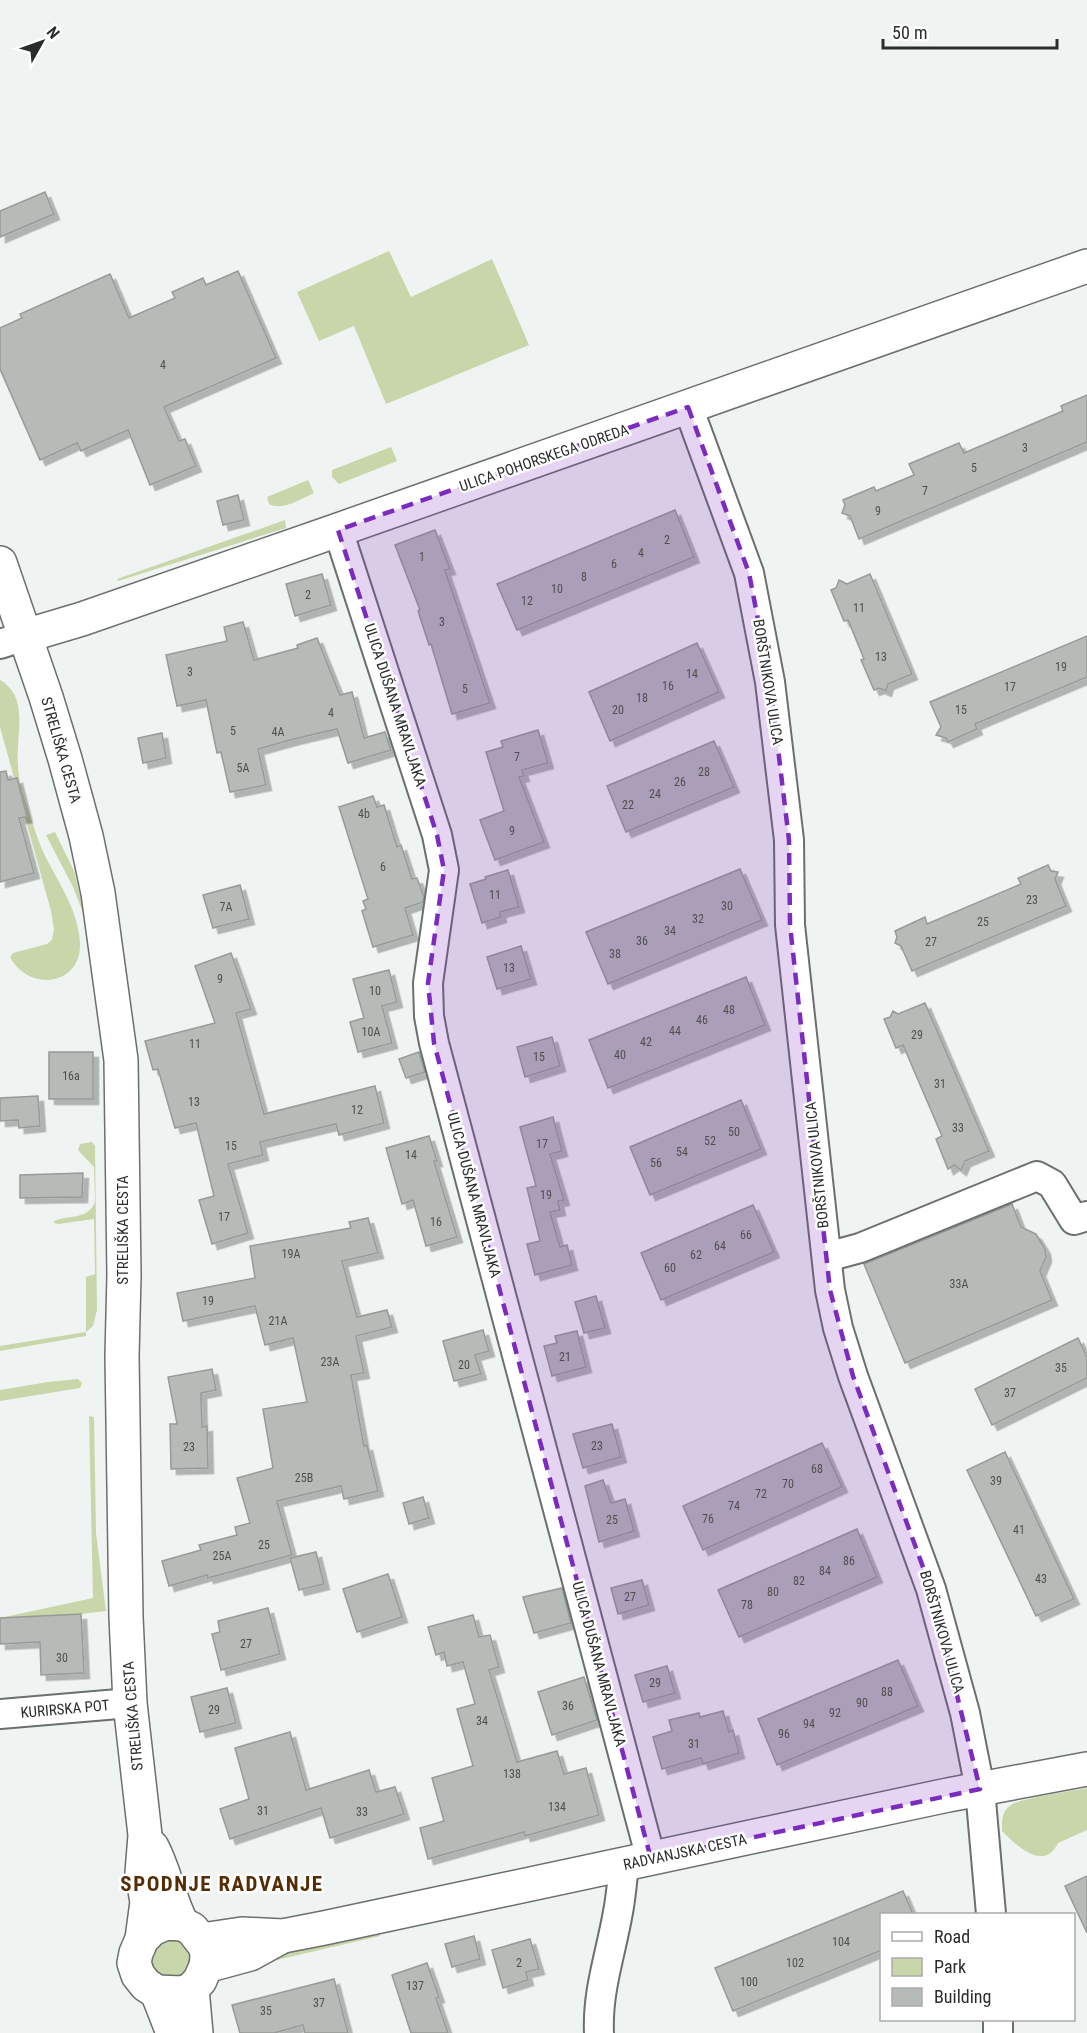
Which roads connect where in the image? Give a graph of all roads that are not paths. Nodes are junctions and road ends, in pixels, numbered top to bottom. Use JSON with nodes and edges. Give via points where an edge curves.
{"nodes":[{"id":1,"x":1087,"y":266,"type":"edge"},
{"id":2,"x":688,"y":407,"type":"junction"},
{"id":3,"x":339,"y":530,"type":"junction"},
{"id":4,"x":0,"y":563,"type":"edge"},
{"id":5,"x":12,"y":640,"type":"edge"},
{"id":6,"x":1087,"y":1216,"type":"edge"},
{"id":7,"x":827,"y":1257,"type":"junction"},
{"id":8,"x":130,"y":1703,"type":"junction"},
{"id":9,"x":0,"y":1714,"type":"edge"},
{"id":10,"x":1087,"y":1769,"type":"edge"},
{"id":11,"x":980,"y":1789,"type":"junction"},
{"id":12,"x":145,"y":1835,"type":"junction"},
{"id":13,"x":638,"y":1862,"type":"junction"},
{"id":14,"x":991,"y":1913,"type":"edge"},
{"id":15,"x":142,"y":1939,"type":"junction"},
{"id":16,"x":195,"y":1954,"type":"junction"},
{"id":17,"x":157,"y":1992,"type":"junction"},
{"id":18,"x":173,"y":2033,"type":"edge"},
{"id":19,"x":196,"y":2033,"type":"edge"},
{"id":20,"x":599,"y":2033,"type":"edge"}],
"edges":[{"from":1,"to":2,"type":"street","name":"ULICA POHORSKEGA ODREDA"},
{"from":2,"to":3,"type":"street","name":"ULICA POHORSKEGA ODREDA"},
{"from":2,"to":7,"type":"street","name":"BORŠTNIKOVA ULICA","via":[[749,573],[770,682],[789,840],[790,926]]},
{"from":3,"to":5,"type":"street","name":"ULICA POHORSKEGA ODREDA"},
{"from":3,"to":13,"type":"street","name":"ULICA DUŠANA MRAVLJAKA","via":[[437,834],[444,870],[428,983],[434,1043]]},
{"from":4,"to":5,"type":"street","name":"STRELIŠKA CESTA"},
{"from":5,"to":8,"type":"street","name":"STRELIŠKA CESTA","via":[[65,759],[86,836],[98,893],[121,1060],[122,1356]]},
{"from":6,"to":7,"type":"street","via":[[1074,1220],[1052,1184],[1037,1176],[860,1248]]},
{"from":7,"to":11,"type":"street","name":"BORŠTNIKOVA ULICA","via":[[830,1290],[852,1376],[931,1589],[965,1713]]},
{"from":8,"to":9,"type":"street","name":"KURIRSKA POT"},
{"from":8,"to":12,"type":"street","name":"STRELIŠKA CESTA"},
{"from":10,"to":11,"type":"street","name":"RADVANJSKA CESTA"},
{"from":11,"to":13,"type":"street","name":"RADVANJSKA CESTA"},
{"from":11,"to":14,"type":"street","name":"BORŠTNIKOVA ULICA"},
{"from":12,"to":15,"type":"street","name":"STRELIŠKA CESTA","via":[[142,1873],[147,1902]]},
{"from":12,"to":16,"type":"street","name":"STRELIŠKA CESTA"},
{"from":13,"to":16,"type":"street","name":"RADVANJSKA CESTA","via":[[283,1936],[250,1954]]},
{"from":13,"to":20,"type":"street","via":[[618,1912],[600,1994]]},
{"from":15,"to":16,"type":"street","via":[[166,1923]]},
{"from":15,"to":17,"type":"street","name":"STRELIŠKA CESTA","via":[[134,1963],[138,1976]]},
{"from":16,"to":17,"type":"street","via":[[182,1993]]},
{"from":16,"to":19,"type":"street","name":"STRELIŠKA CESTA"},
{"from":17,"to":18,"type":"street","name":"STRELIŠKA CESTA"}]}
